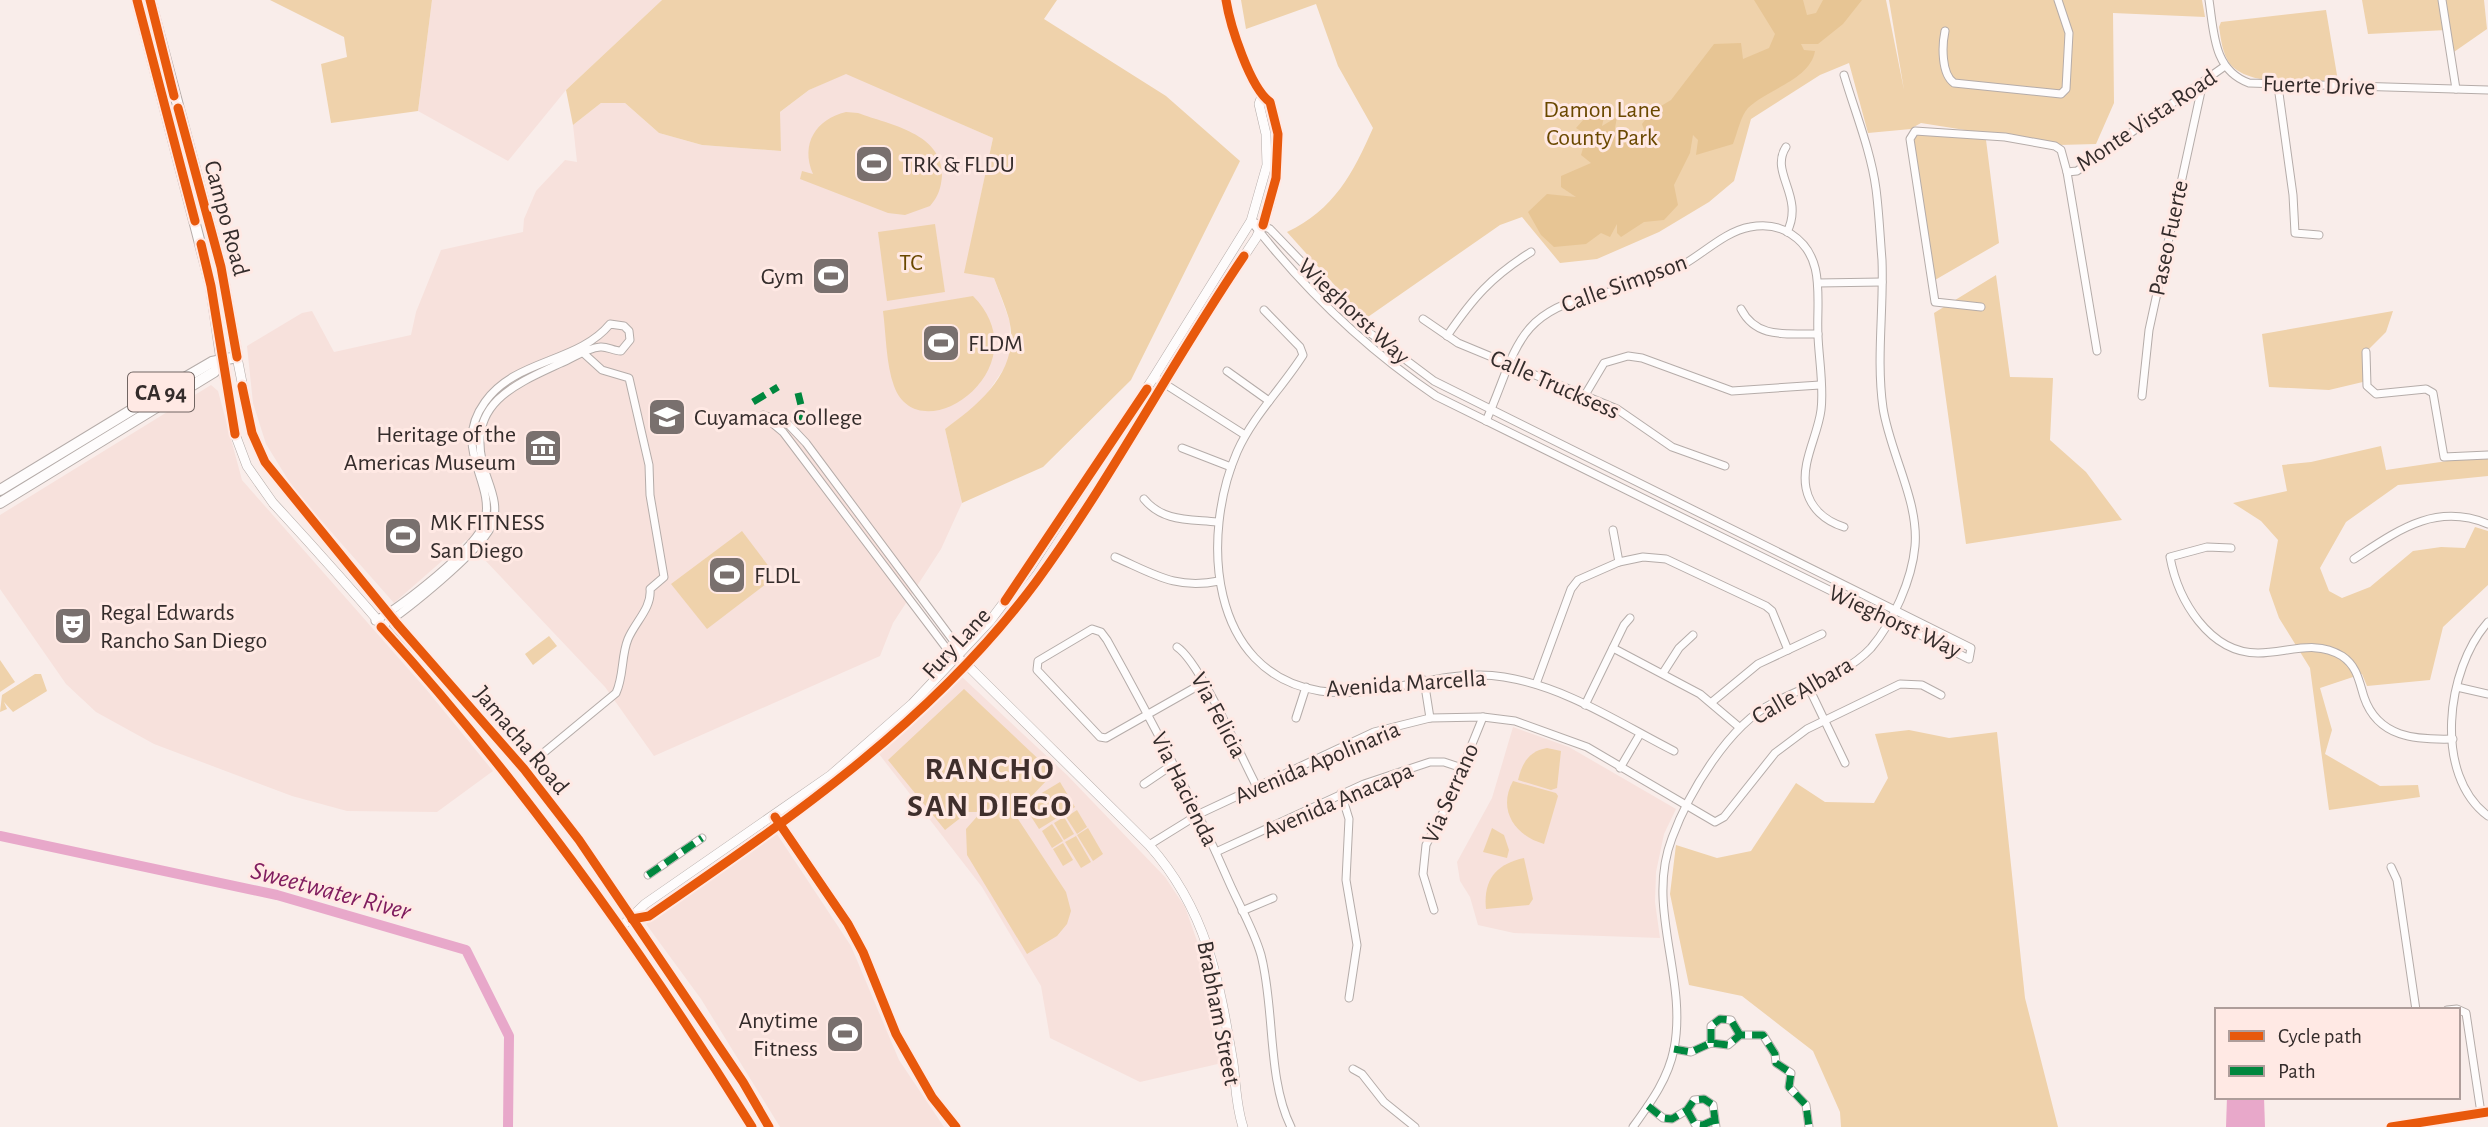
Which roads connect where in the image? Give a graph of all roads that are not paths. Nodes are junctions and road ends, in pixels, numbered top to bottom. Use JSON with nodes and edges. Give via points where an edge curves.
{"nodes":[{"id":1,"x":137,"y":0,"type":"edge"},
{"id":2,"x":150,"y":0,"type":"edge"},
{"id":3,"x":1226,"y":0,"type":"edge"},
{"id":4,"x":2058,"y":0,"type":"edge"},
{"id":5,"x":2209,"y":0,"type":"edge"},
{"id":6,"x":2442,"y":0,"type":"edge"},
{"id":7,"x":1945,"y":31,"type":"dead end"},
{"id":8,"x":2225,"y":66,"type":"junction"},
{"id":9,"x":1844,"y":75,"type":"dead end"},
{"id":10,"x":2203,"y":82,"type":"junction"},
{"id":11,"x":2278,"y":86,"type":"junction"},
{"id":12,"x":2456,"y":89,"type":"junction"},
{"id":13,"x":2488,"y":90,"type":"edge"},
{"id":14,"x":1262,"y":96,"type":"junction"},
{"id":15,"x":184,"y":106,"type":"dead end"},
{"id":16,"x":1786,"y":147,"type":"dead end"},
{"id":17,"x":191,"y":156,"type":"junction"},
{"id":18,"x":2067,"y":172,"type":"junction"},
{"id":19,"x":1251,"y":220,"type":"junction"},
{"id":20,"x":1261,"y":228,"type":"junction"},
{"id":21,"x":1787,"y":232,"type":"junction"},
{"id":22,"x":2319,"y":235,"type":"dead end"},
{"id":23,"x":1531,"y":251,"type":"dead end"},
{"id":24,"x":1882,"y":282,"type":"junction"},
{"id":25,"x":1818,"y":283,"type":"junction"},
{"id":26,"x":1981,"y":307,"type":"dead end"},
{"id":27,"x":1741,"y":309,"type":"dead end"},
{"id":28,"x":1265,"y":310,"type":"dead end"},
{"id":29,"x":1423,"y":319,"type":"dead end"},
{"id":30,"x":1818,"y":334,"type":"junction"},
{"id":31,"x":1447,"y":336,"type":"junction"},
{"id":32,"x":580,"y":351,"type":"junction"},
{"id":33,"x":2096,"y":351,"type":"dead end"},
{"id":34,"x":2366,"y":352,"type":"dead end"},
{"id":35,"x":237,"y":356,"type":"junction"},
{"id":36,"x":222,"y":362,"type":"junction"},
{"id":37,"x":1510,"y":364,"type":"junction"},
{"id":38,"x":1227,"y":371,"type":"dead end"},
{"id":39,"x":1154,"y":377,"type":"junction"},
{"id":40,"x":1164,"y":383,"type":"junction"},
{"id":41,"x":1820,"y":385,"type":"junction"},
{"id":42,"x":1585,"y":395,"type":"junction"},
{"id":43,"x":2142,"y":396,"type":"dead end"},
{"id":44,"x":1269,"y":401,"type":"junction"},
{"id":45,"x":1491,"y":411,"type":"junction"},
{"id":46,"x":1486,"y":421,"type":"junction"},
{"id":47,"x":1245,"y":435,"type":"junction"},
{"id":48,"x":1182,"y":448,"type":"dead end"},
{"id":49,"x":2488,"y":455,"type":"edge"},
{"id":50,"x":1725,"y":466,"type":"dead end"},
{"id":51,"x":1231,"y":467,"type":"junction"},
{"id":52,"x":815,"y":474,"type":"junction"},
{"id":53,"x":833,"y":483,"type":"junction"},
{"id":54,"x":0,"y":490,"type":"edge"},
{"id":55,"x":1144,"y":499,"type":"dead end"},
{"id":56,"x":0,"y":503,"type":"edge"},
{"id":57,"x":1217,"y":522,"type":"junction"},
{"id":58,"x":2488,"y":524,"type":"edge"},
{"id":59,"x":1844,"y":527,"type":"dead end"},
{"id":60,"x":1613,"y":530,"type":"dead end"},
{"id":61,"x":2231,"y":548,"type":"dead end"},
{"id":62,"x":1115,"y":557,"type":"dead end"},
{"id":63,"x":2354,"y":559,"type":"dead end"},
{"id":64,"x":1619,"y":562,"type":"junction"},
{"id":65,"x":1219,"y":581,"type":"junction"},
{"id":66,"x":1893,"y":609,"type":"junction"},
{"id":67,"x":391,"y":615,"type":"junction"},
{"id":68,"x":1630,"y":618,"type":"dead end"},
{"id":69,"x":1889,"y":619,"type":"junction"},
{"id":70,"x":2488,"y":622,"type":"edge"},
{"id":71,"x":378,"y":624,"type":"junction"},
{"id":72,"x":1822,"y":634,"type":"dead end"},
{"id":73,"x":1693,"y":635,"type":"dead end"},
{"id":74,"x":1177,"y":647,"type":"dead end"},
{"id":75,"x":1613,"y":648,"type":"junction"},
{"id":76,"x":1788,"y":650,"type":"junction"},
{"id":77,"x":963,"y":661,"type":"junction"},
{"id":78,"x":1663,"y":673,"type":"junction"},
{"id":79,"x":1424,"y":680,"type":"junction"},
{"id":80,"x":1203,"y":684,"type":"junction"},
{"id":81,"x":1536,"y":684,"type":"junction"},
{"id":82,"x":1808,"y":686,"type":"junction"},
{"id":83,"x":1306,"y":687,"type":"junction"},
{"id":84,"x":2457,"y":687,"type":"junction"},
{"id":85,"x":2488,"y":694,"type":"edge"},
{"id":86,"x":1941,"y":695,"type":"dead end"},
{"id":87,"x":1712,"y":702,"type":"junction"},
{"id":88,"x":1585,"y":705,"type":"junction"},
{"id":89,"x":1149,"y":716,"type":"junction"},
{"id":90,"x":1482,"y":717,"type":"junction"},
{"id":91,"x":1296,"y":718,"type":"dead end"},
{"id":92,"x":1430,"y":718,"type":"junction"},
{"id":93,"x":1824,"y":721,"type":"junction"},
{"id":94,"x":1739,"y":727,"type":"junction"},
{"id":95,"x":1640,"y":734,"type":"junction"},
{"id":96,"x":2453,"y":739,"type":"junction"},
{"id":97,"x":1674,"y":751,"type":"dead end"},
{"id":98,"x":1845,"y":763,"type":"dead end"},
{"id":99,"x":1172,"y":765,"type":"junction"},
{"id":100,"x":1462,"y":768,"type":"junction"},
{"id":101,"x":1620,"y":768,"type":"junction"},
{"id":102,"x":524,"y":769,"type":"junction"},
{"id":103,"x":1144,"y":784,"type":"dead end"},
{"id":104,"x":1257,"y":787,"type":"junction"},
{"id":105,"x":1341,"y":793,"type":"junction"},
{"id":106,"x":1686,"y":806,"type":"junction"},
{"id":107,"x":1199,"y":814,"type":"junction"},
{"id":108,"x":774,"y":816,"type":"junction"},
{"id":109,"x":2488,"y":816,"type":"edge"},
{"id":110,"x":781,"y":825,"type":"junction"},
{"id":111,"x":702,"y":838,"type":"dead end"},
{"id":112,"x":1149,"y":845,"type":"junction"},
{"id":113,"x":1216,"y":852,"type":"junction"},
{"id":114,"x":2392,"y":867,"type":"dead end"},
{"id":115,"x":648,"y":875,"type":"dead end"},
{"id":116,"x":1273,"y":898,"type":"dead end"},
{"id":117,"x":1242,"y":911,"type":"junction"},
{"id":118,"x":1434,"y":911,"type":"dead end"},
{"id":119,"x":632,"y":919,"type":"junction"},
{"id":120,"x":621,"y":927,"type":"junction"},
{"id":121,"x":1349,"y":998,"type":"dead end"},
{"id":122,"x":2416,"y":1008,"type":"edge"},
{"id":123,"x":2460,"y":1010,"type":"edge"},
{"id":124,"x":1740,"y":1035,"type":"junction"},
{"id":125,"x":1711,"y":1043,"type":"junction"},
{"id":126,"x":1674,"y":1049,"type":"junction"},
{"id":127,"x":1353,"y":1069,"type":"dead end"},
{"id":128,"x":1648,"y":1106,"type":"junction"},
{"id":129,"x":1687,"y":1110,"type":"junction"},
{"id":130,"x":2484,"y":1113,"type":"edge"},
{"id":131,"x":1715,"y":1123,"type":"edge"},
{"id":132,"x":752,"y":1127,"type":"edge"},
{"id":133,"x":769,"y":1127,"type":"edge"},
{"id":134,"x":956,"y":1127,"type":"edge"},
{"id":135,"x":1243,"y":1127,"type":"edge"},
{"id":136,"x":1291,"y":1127,"type":"edge"},
{"id":137,"x":1415,"y":1127,"type":"edge"},
{"id":138,"x":1633,"y":1127,"type":"edge"},
{"id":139,"x":1809,"y":1127,"type":"edge"},
{"id":140,"x":2391,"y":1127,"type":"edge"}],
"edges":[{"from":1,"to":36,"type":"highway","name":"Campo Road","number":"CA 94","via":[[211,286]]},
{"from":2,"to":17,"type":"highway","name":"Campo Road"},
{"from":3,"to":14,"type":"main road","name":"Fury Lane","via":[[1237,41]]},
{"from":4,"to":7,"type":"street","via":[[2070,44],[2066,89],[2061,94],[1954,83],[1947,75]]},
{"from":5,"to":8,"type":"street","via":[[2217,50]]},
{"from":6,"to":12,"type":"street"},
{"from":8,"to":10,"type":"street","name":"Monte Vista Road"},
{"from":8,"to":11,"type":"street","name":"Fuerte Drive","via":[[2244,81]]},
{"from":9,"to":24,"type":"street","name":"Calle Albara","via":[[1876,187]]},
{"from":10,"to":18,"type":"street","name":"Monte Vista Road","via":[[2077,171]]},
{"from":10,"to":43,"type":"street","name":"Paseo Fuerte","via":[[2149,330]]},
{"from":11,"to":12,"type":"street","name":"Fuerte Drive"},
{"from":11,"to":22,"type":"street","via":[[2295,233]]},
{"from":12,"to":13,"type":"street","name":"Fuerte Drive"},
{"from":14,"to":19,"type":"main road","name":"Fury Lane","via":[[1259,104],[1267,165]]},
{"from":14,"to":20,"type":"main road","name":"Fury Lane","via":[[1270,102],[1278,134],[1276,178]]},
{"from":15,"to":17,"type":"highway"},
{"from":16,"to":21,"type":"street","via":[[1780,164],[1793,206]]},
{"from":17,"to":35,"type":"highway","name":"Campo Road","via":[[221,267]]},
{"from":18,"to":26,"type":"street","name":"Monte Vista Road","via":[[2061,150],[2055,146],[1920,129],[1912,134],[1935,302]]},
{"from":18,"to":33,"type":"street","name":"Monte Vista Road"},
{"from":19,"to":20,"type":"street","name":"Wieghorst Way"},
{"from":19,"to":39,"type":"main road","name":"Fury Lane"},
{"from":20,"to":40,"type":"main road","name":"Fury Lane"},
{"from":20,"to":45,"type":"street","name":"Wieghorst Way","via":[[1370,333],[1417,370]]},
{"from":20,"to":46,"type":"street","name":"Wieghorst Way","via":[[1364,342],[1436,396]]},
{"from":21,"to":25,"type":"street","via":[[1810,254]]},
{"from":21,"to":37,"type":"street","name":"Calle Simpson","via":[[1769,226],[1745,228],[1652,278],[1559,305],[1526,332]]},
{"from":23,"to":31,"type":"street","via":[[1476,293]]},
{"from":24,"to":25,"type":"street"},
{"from":24,"to":66,"type":"street","name":"Calle Albara","via":[[1879,360],[1883,407],[1911,504],[1915,536],[1910,572]]},
{"from":25,"to":30,"type":"street"},
{"from":27,"to":30,"type":"street","via":[[1748,322],[1762,331]]},
{"from":28,"to":44,"type":"street","name":"Avenida Marcella","via":[[1303,355]]},
{"from":29,"to":31,"type":"street","name":"Calle Trucksess"},
{"from":30,"to":41,"type":"street"},
{"from":31,"to":37,"type":"street","name":"Calle Trucksess"},
{"from":32,"to":32,"type":"street","via":[[603,346],[621,351],[630,340],[629,331],[618,323],[610,324]]},
{"from":32,"to":67,"type":"street","via":[[502,393],[491,408],[480,447],[494,494],[491,527],[480,542]]},
{"from":32,"to":102,"type":"street","via":[[602,370],[629,378],[649,465],[664,577],[650,589],[651,600],[628,641],[616,693]]},
{"from":34,"to":49,"type":"street","via":[[2367,387],[2376,394],[2426,389],[2433,393],[2444,457]]},
{"from":35,"to":36,"type":"highway","number":"CA 94"},
{"from":35,"to":67,"type":"main road","name":"Jamacha Road","via":[[252,433],[265,462]]},
{"from":36,"to":54,"type":"highway","number":"CA 94","via":[[212,362]]},
{"from":36,"to":56,"type":"highway","number":"CA 94","via":[[214,372]]},
{"from":36,"to":71,"type":"main road","name":"Jamacha Road","via":[[234,434],[247,466],[272,503]]},
{"from":37,"to":42,"type":"street","name":"Calle Trucksess"},
{"from":37,"to":45,"type":"street","name":"Calle Simpson"},
{"from":38,"to":44,"type":"street"},
{"from":39,"to":40,"type":"street"},
{"from":39,"to":77,"type":"main road","name":"Fury Lane","via":[[1030,568]]},
{"from":40,"to":47,"type":"street"},
{"from":40,"to":77,"type":"main road","name":"Fury Lane","via":[[1036,582]]},
{"from":41,"to":42,"type":"street","via":[[1732,391],[1628,356],[1604,363]]},
{"from":41,"to":59,"type":"street","via":[[1821,411],[1805,469],[1806,487],[1818,512]]},
{"from":42,"to":50,"type":"street","name":"Calle Trucksess","via":[[1634,419],[1672,447]]},
{"from":44,"to":47,"type":"street","name":"Avenida Marcella"},
{"from":45,"to":46,"type":"street","name":"Calle Simpson"},
{"from":45,"to":66,"type":"street","name":"Wieghorst Way"},
{"from":46,"to":69,"type":"street","name":"Wieghorst Way"},
{"from":47,"to":51,"type":"street","name":"Avenida Marcella"},
{"from":48,"to":51,"type":"street"},
{"from":51,"to":57,"type":"street","name":"Avenida Marcella"},
{"from":52,"to":53,"type":"street"},
{"from":52,"to":53,"type":"street","via":[[783,432],[763,415],[789,425]]},
{"from":52,"to":77,"type":"street","via":[[950,653]]},
{"from":53,"to":77,"type":"street","via":[[956,645]]},
{"from":55,"to":57,"type":"street","via":[[1168,517]]},
{"from":57,"to":65,"type":"street","name":"Avenida Marcella"},
{"from":58,"to":63,"type":"street","via":[[2455,515],[2430,517],[2405,526]]},
{"from":60,"to":64,"type":"street"},
{"from":61,"to":96,"type":"street","via":[[2207,547],[2171,557],[2186,604],[2214,637],[2248,652],[2309,646],[2332,651],[2353,667],[2371,713],[2386,727],[2415,739]]},
{"from":62,"to":65,"type":"street","via":[[1176,584]]},
{"from":64,"to":76,"type":"street","via":[[1666,559],[1766,606]]},
{"from":64,"to":81,"type":"street","via":[[1578,580],[1571,589]]},
{"from":65,"to":83,"type":"street","name":"Avenida Marcella","via":[[1243,643],[1279,676]]},
{"from":66,"to":69,"type":"street","name":"Calle Albara"},
{"from":66,"to":69,"type":"street","name":"Wieghorst Way","via":[[1971,648],[1969,659]]},
{"from":67,"to":71,"type":"street"},
{"from":67,"to":102,"type":"main road","name":"Jamacha Road"},
{"from":68,"to":75,"type":"street"},
{"from":69,"to":82,"type":"street","name":"Calle Albara","via":[[1857,661]]},
{"from":70,"to":84,"type":"street","via":[[2471,645]]},
{"from":71,"to":120,"type":"main road","name":"Jamacha Road","via":[[466,723]]},
{"from":72,"to":76,"type":"street"},
{"from":73,"to":78,"type":"street"},
{"from":74,"to":80,"type":"street","name":"Via Felicia"},
{"from":75,"to":78,"type":"street"},
{"from":75,"to":88,"type":"street"},
{"from":76,"to":87,"type":"street","via":[[1742,674]]},
{"from":77,"to":108,"type":"main road","name":"Fury Lane"},
{"from":77,"to":110,"type":"main road","name":"Fury Lane","via":[[868,759]]},
{"from":77,"to":112,"type":"main road","name":"Brabham Street"},
{"from":78,"to":87,"type":"street"},
{"from":79,"to":81,"type":"street","name":"Avenida Marcella","via":[[1489,676]]},
{"from":79,"to":83,"type":"street","name":"Avenida Marcella","via":[[1354,692]]},
{"from":79,"to":92,"type":"street"},
{"from":80,"to":89,"type":"street"},
{"from":80,"to":104,"type":"street","name":"Via Felicia"},
{"from":81,"to":88,"type":"street","name":"Avenida Marcella"},
{"from":82,"to":93,"type":"street"},
{"from":82,"to":94,"type":"street","name":"Calle Albara","via":[[1769,705]]},
{"from":83,"to":91,"type":"street"},
{"from":84,"to":85,"type":"street"},
{"from":84,"to":96,"type":"street"},
{"from":86,"to":93,"type":"street","via":[[1922,685],[1900,684]]},
{"from":87,"to":94,"type":"street"},
{"from":88,"to":95,"type":"street","name":"Avenida Marcella"},
{"from":89,"to":89,"type":"street","name":"Via Hacienda","via":[[1100,737],[1037,670],[1038,661],[1092,629],[1101,632]]},
{"from":89,"to":99,"type":"street","name":"Via Hacienda"},
{"from":90,"to":92,"type":"street","name":"Avenida Apolinaria"},
{"from":90,"to":100,"type":"street","name":"Via Serrano"},
{"from":90,"to":101,"type":"street","name":"Avenida Apolinaria","via":[[1516,721],[1561,735]]},
{"from":92,"to":104,"type":"street","name":"Avenida Apolinaria","via":[[1374,732]]},
{"from":93,"to":98,"type":"street"},
{"from":93,"to":106,"type":"street","name":"Avenida Apolinaria","via":[[1775,753],[1724,817],[1710,821]]},
{"from":94,"to":106,"type":"street","name":"Calle Albara"},
{"from":95,"to":97,"type":"street","name":"Avenida Marcella"},
{"from":95,"to":101,"type":"street"},
{"from":96,"to":109,"type":"street","via":[[2461,784]]},
{"from":99,"to":103,"type":"street"},
{"from":99,"to":107,"type":"street","name":"Via Hacienda"},
{"from":100,"to":105,"type":"street","name":"Avenida Anacapa","via":[[1430,762]]},
{"from":100,"to":118,"type":"street","name":"Via Serrano","via":[[1424,852],[1424,881]]},
{"from":101,"to":106,"type":"street","name":"Avenida Apolinaria"},
{"from":102,"to":119,"type":"main road","name":"Jamacha Road"},
{"from":104,"to":107,"type":"street","name":"Avenida Apolinaria"},
{"from":105,"to":113,"type":"street","name":"Avenida Anacapa"},
{"from":105,"to":121,"type":"street","via":[[1350,824],[1346,880],[1357,945]]},
{"from":106,"to":126,"type":"street","name":"Calle Albara","via":[[1671,840],[1661,888],[1674,989]]},
{"from":107,"to":112,"type":"street","name":"Avenida Apolinaria"},
{"from":107,"to":113,"type":"street","name":"Via Hacienda"},
{"from":108,"to":110,"type":"street"},
{"from":108,"to":119,"type":"main road","name":"Fury Lane","via":[[645,904]]},
{"from":110,"to":119,"type":"main road","name":"Fury Lane","via":[[649,916]]},
{"from":110,"to":134,"type":"street","via":[[848,924],[895,1034],[932,1097]]},
{"from":111,"to":115,"type":"street"},
{"from":112,"to":135,"type":"main road","name":"Brabham Street","via":[[1188,899],[1212,952]]},
{"from":113,"to":117,"type":"street","name":"Via Hacienda"},
{"from":114,"to":122,"type":"street"},
{"from":116,"to":117,"type":"street"},
{"from":117,"to":136,"type":"street","name":"Via Hacienda","via":[[1261,954],[1279,1088]]},
{"from":119,"to":120,"type":"main road","name":"Fury Lane"},
{"from":119,"to":133,"type":"main road","name":"Jamacha Road"},
{"from":120,"to":132,"type":"main road","name":"Jamacha Road"},
{"from":123,"to":130,"type":"street","via":[[2466,1013]]},
{"from":124,"to":125,"type":"street","via":[[1728,1045]]},
{"from":124,"to":125,"type":"street","via":[[1731,1020],[1720,1019],[1711,1026]]},
{"from":124,"to":139,"type":"street","via":[[1763,1035],[1776,1063],[1791,1073],[1789,1087],[1806,1105]]},
{"from":125,"to":126,"type":"street","via":[[1697,1052]]},
{"from":126,"to":128,"type":"street","name":"Calle Albara","via":[[1665,1079]]},
{"from":127,"to":137,"type":"street"},
{"from":128,"to":129,"type":"street","via":[[1669,1119]]},
{"from":128,"to":138,"type":"street","name":"Calle Albara"},
{"from":129,"to":131,"type":"street","via":[[1695,1124]]},
{"from":129,"to":131,"type":"street","via":[[1696,1099],[1710,1101]]},
{"from":130,"to":140,"type":"main road"}]}
